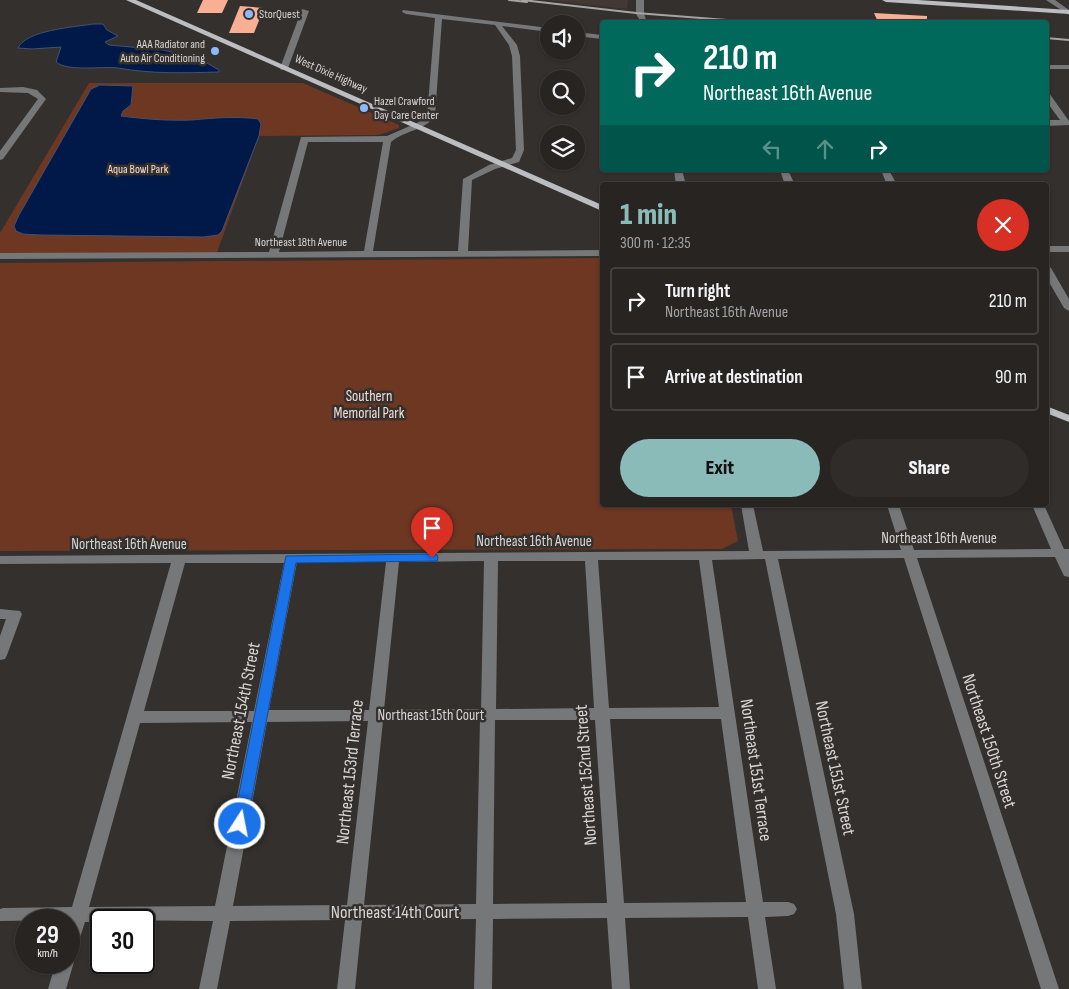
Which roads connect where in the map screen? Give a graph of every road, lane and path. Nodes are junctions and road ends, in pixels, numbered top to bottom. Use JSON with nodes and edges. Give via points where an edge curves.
{"nodes":[{"id":1,"x":130,"y":0,"type":"edge"},
{"id":2,"x":886,"y":0,"type":"edge"},
{"id":3,"x":1050,"y":0,"type":"edge"},
{"id":4,"x":640,"y":2,"type":"edge"},
{"id":5,"x":958,"y":2,"type":"edge"},
{"id":6,"x":1060,"y":3,"type":"edge"},
{"id":7,"x":304,"y":11,"type":"dead end"},
{"id":8,"x":1069,"y":11,"type":"edge"},
{"id":9,"x":406,"y":12,"type":"dead end"},
{"id":10,"x":439,"y":16,"type":"junction"},
{"id":11,"x":645,"y":20,"type":"edge"},
{"id":12,"x":499,"y":24,"type":"junction"},
{"id":13,"x":540,"y":29,"type":"edge"},
{"id":14,"x":585,"y":35,"type":"edge"},
{"id":15,"x":600,"y":37,"type":"edge"},
{"id":16,"x":1049,"y":67,"type":"edge"},
{"id":17,"x":284,"y":68,"type":"junction"},
{"id":18,"x":1069,"y":68,"type":"edge"},
{"id":19,"x":0,"y":90,"type":"edge"},
{"id":20,"x":1049,"y":99,"type":"edge"},
{"id":21,"x":1049,"y":123,"type":"edge"},
{"id":22,"x":416,"y":126,"type":"junction"},
{"id":23,"x":389,"y":139,"type":"junction"},
{"id":24,"x":0,"y":157,"type":"edge"},
{"id":25,"x":502,"y":164,"type":"junction"},
{"id":26,"x":600,"y":207,"type":"edge"},
{"id":27,"x":1049,"y":249,"type":"edge"},
{"id":28,"x":1069,"y":249,"type":"edge"},
{"id":29,"x":600,"y":253,"type":"edge"},
{"id":30,"x":368,"y":254,"type":"junction"},
{"id":31,"x":463,"y":254,"type":"junction"},
{"id":32,"x":273,"y":255,"type":"junction"},
{"id":33,"x":0,"y":256,"type":"edge"},
{"id":34,"x":1049,"y":273,"type":"edge"},
{"id":35,"x":1069,"y":308,"type":"edge"},
{"id":36,"x":1049,"y":410,"type":"edge"},
{"id":37,"x":1069,"y":419,"type":"edge"},
{"id":38,"x":748,"y":507,"type":"edge"},
{"id":39,"x":894,"y":507,"type":"edge"},
{"id":40,"x":1039,"y":507,"type":"edge"},
{"id":41,"x":1064,"y":553,"type":"edge"},
{"id":42,"x":909,"y":554,"type":"junction"},
{"id":43,"x":764,"y":556,"type":"junction"},
{"id":44,"x":491,"y":557,"type":"junction"},
{"id":45,"x":591,"y":557,"type":"junction"},
{"id":46,"x":705,"y":557,"type":"junction"},
{"id":47,"x":291,"y":559,"type":"junction"},
{"id":48,"x":393,"y":559,"type":"junction"},
{"id":49,"x":0,"y":560,"type":"edge"},
{"id":50,"x":179,"y":560,"type":"junction"},
{"id":51,"x":1069,"y":574,"type":"edge"},
{"id":52,"x":0,"y":614,"type":"edge"},
{"id":53,"x":0,"y":655,"type":"edge"},
{"id":54,"x":601,"y":714,"type":"junction"},
{"id":55,"x":728,"y":714,"type":"junction"},
{"id":56,"x":375,"y":715,"type":"junction"},
{"id":57,"x":488,"y":715,"type":"junction"},
{"id":58,"x":261,"y":716,"type":"junction"},
{"id":59,"x":134,"y":717,"type":"junction"},
{"id":60,"x":79,"y":909,"type":"edge"},
{"id":61,"x":788,"y":909,"type":"dead end"},
{"id":62,"x":616,"y":910,"type":"junction"},
{"id":63,"x":754,"y":910,"type":"junction"},
{"id":64,"x":485,"y":911,"type":"junction"},
{"id":65,"x":355,"y":912,"type":"junction"},
{"id":66,"x":222,"y":913,"type":"junction"},
{"id":67,"x":3,"y":914,"type":"dead end"},
{"id":68,"x":15,"y":914,"type":"edge"},
{"id":69,"x":80,"y":914,"type":"edge"},
{"id":70,"x":61,"y":974,"type":"edge"},
{"id":71,"x":57,"y":989,"type":"edge"},
{"id":72,"x":208,"y":989,"type":"edge"},
{"id":73,"x":346,"y":989,"type":"edge"},
{"id":74,"x":483,"y":989,"type":"edge"},
{"id":75,"x":621,"y":989,"type":"edge"},
{"id":76,"x":766,"y":989,"type":"edge"},
{"id":77,"x":853,"y":989,"type":"edge"},
{"id":78,"x":1050,"y":989,"type":"edge"}],
"edges":[{"from":1,"to":17,"type":"main road","name":"West Dixie Highway"},
{"from":2,"to":5,"type":"main road"},
{"from":3,"to":6,"type":"street"},
{"from":4,"to":11,"type":"street","via":[[640,13]]},
{"from":5,"to":6,"type":"main road"},
{"from":5,"to":8,"type":"main road"},
{"from":6,"to":8,"type":"street"},
{"from":7,"to":17,"type":"street"},
{"from":9,"to":10,"type":"street"},
{"from":10,"to":12,"type":"street"},
{"from":10,"to":22,"type":"street","via":[[431,116]]},
{"from":12,"to":13,"type":"street"},
{"from":12,"to":25,"type":"street","via":[[513,45],[516,56],[520,150],[518,158]]},
{"from":14,"to":15,"type":"street"},
{"from":16,"to":18,"type":"street"},
{"from":17,"to":22,"type":"main road","name":"West Dixie Highway"},
{"from":19,"to":24,"type":"street","via":[[33,91],[42,99]]},
{"from":20,"to":21,"type":"street","via":[[1066,123]]},
{"from":22,"to":23,"type":"street"},
{"from":22,"to":25,"type":"main road","name":"West Dixie Highway"},
{"from":23,"to":30,"type":"street"},
{"from":23,"to":32,"type":"street","via":[[304,139]]},
{"from":25,"to":26,"type":"main road","name":"West Dixie Highway"},
{"from":25,"to":31,"type":"street","via":[[468,180]]},
{"from":27,"to":28,"type":"street"},
{"from":29,"to":31,"type":"street","name":"Northeast 18th Avenue"},
{"from":30,"to":31,"type":"street","name":"Northeast 18th Avenue"},
{"from":30,"to":32,"type":"street","name":"Northeast 18th Avenue"},
{"from":32,"to":33,"type":"street","name":"Northeast 18th Avenue"},
{"from":34,"to":35,"type":"street"},
{"from":36,"to":37,"type":"main road"},
{"from":38,"to":43,"type":"street","name":"Northeast 151st Street"},
{"from":39,"to":42,"type":"street","name":"Northeast 150th Street"},
{"from":40,"to":41,"type":"street"},
{"from":41,"to":42,"type":"street","name":"Northeast 16th Avenue"},
{"from":41,"to":51,"type":"street"},
{"from":42,"to":43,"type":"street","name":"Northeast 16th Avenue"},
{"from":42,"to":78,"type":"street","name":"Northeast 150th Street"},
{"from":43,"to":46,"type":"street","name":"Northeast 16th Avenue"},
{"from":43,"to":77,"type":"street","name":"Northeast 151st Street","via":[[844,914]]},
{"from":44,"to":45,"type":"street","name":"Northeast 16th Avenue"},
{"from":44,"to":48,"type":"street","name":"Northeast 16th Avenue"},
{"from":44,"to":57,"type":"street"},
{"from":45,"to":46,"type":"street","name":"Northeast 16th Avenue"},
{"from":45,"to":54,"type":"street","name":"Northeast 152nd Street"},
{"from":46,"to":55,"type":"street","name":"Northeast 151st Terrace"},
{"from":47,"to":48,"type":"street","name":"Northeast 16th Avenue"},
{"from":47,"to":50,"type":"street","name":"Northeast 16th Avenue"},
{"from":47,"to":58,"type":"street","name":"Northeast 154th Street"},
{"from":48,"to":56,"type":"street","name":"Northeast 153rd Terrace"},
{"from":49,"to":50,"type":"street","name":"Northeast 16th Avenue"},
{"from":50,"to":59,"type":"street"},
{"from":52,"to":53,"type":"street","via":[[16,614]]},
{"from":54,"to":55,"type":"street","name":"Northeast 15th Court"},
{"from":54,"to":57,"type":"street","name":"Northeast 15th Court"},
{"from":54,"to":62,"type":"street","name":"Northeast 152nd Street"},
{"from":55,"to":63,"type":"street","name":"Northeast 151st Terrace"},
{"from":56,"to":57,"type":"street","name":"Northeast 15th Court"},
{"from":56,"to":58,"type":"street","name":"Northeast 15th Court"},
{"from":56,"to":65,"type":"street","name":"Northeast 153rd Terrace"},
{"from":57,"to":64,"type":"street"},
{"from":58,"to":59,"type":"street","name":"Northeast 15th Court"},
{"from":58,"to":66,"type":"street","name":"Northeast 154th Street"},
{"from":59,"to":60,"type":"street"},
{"from":61,"to":63,"type":"street","name":"Northeast 14th Court"},
{"from":62,"to":63,"type":"street","name":"Northeast 14th Court"},
{"from":62,"to":64,"type":"street","name":"Northeast 14th Court"},
{"from":62,"to":75,"type":"street","name":"Northeast 152nd Street"},
{"from":63,"to":76,"type":"street","name":"Northeast 151st Terrace"},
{"from":64,"to":65,"type":"street","name":"Northeast 14th Court"},
{"from":64,"to":74,"type":"street"},
{"from":65,"to":66,"type":"street","name":"Northeast 14th Court"},
{"from":65,"to":73,"type":"street","name":"Northeast 153rd Terrace"},
{"from":66,"to":69,"type":"street","name":"Northeast 14th Court"},
{"from":66,"to":72,"type":"street","name":"Northeast 154th Street"},
{"from":67,"to":68,"type":"street","name":"Northeast 14th Court"},
{"from":70,"to":71,"type":"street"}]}
